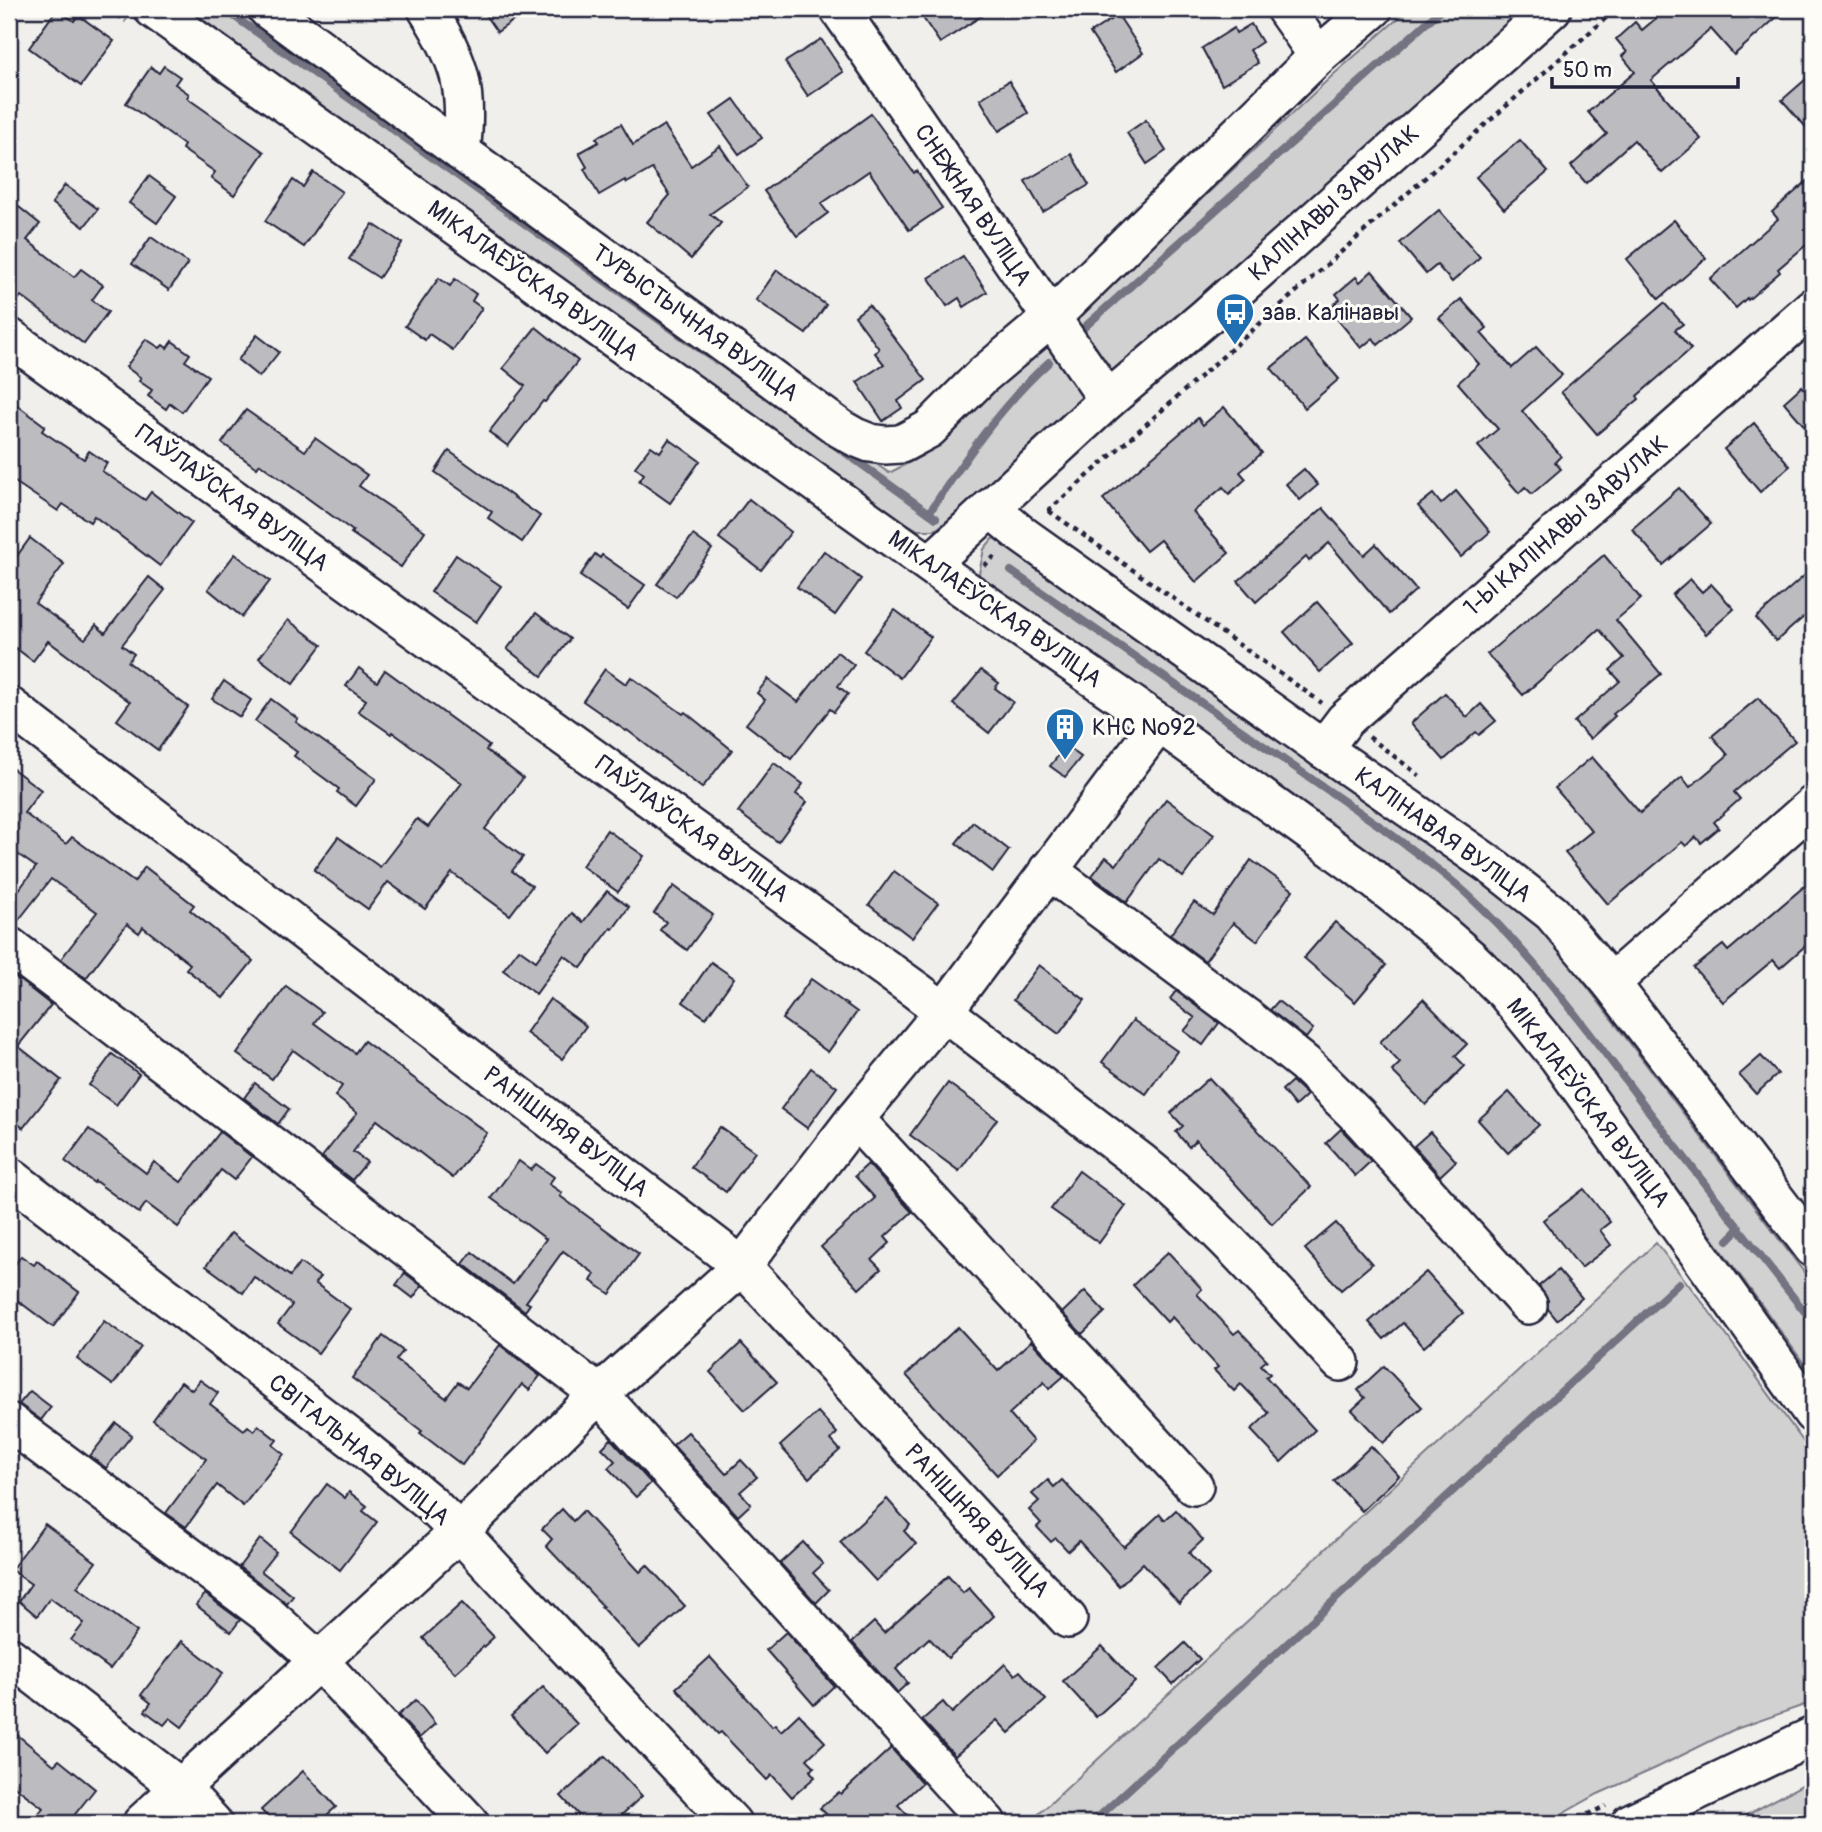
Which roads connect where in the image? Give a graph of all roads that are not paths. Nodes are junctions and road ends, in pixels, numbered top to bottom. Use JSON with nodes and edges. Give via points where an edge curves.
{"nodes":[{"id":1,"x":267,"y":9,"type":"edge"},
{"id":2,"x":427,"y":9,"type":"edge"},
{"id":3,"x":839,"y":9,"type":"edge"},
{"id":4,"x":1285,"y":9,"type":"edge"},
{"id":5,"x":1373,"y":9,"type":"edge"},
{"id":6,"x":1552,"y":9,"type":"edge"},
{"id":7,"x":142,"y":17,"type":"edge"},
{"id":8,"x":1318,"y":56,"type":"junction"},
{"id":9,"x":461,"y":152,"type":"junction"},
{"id":10,"x":1813,"y":307,"type":"edge"},
{"id":11,"x":1051,"y":318,"type":"junction"},
{"id":12,"x":9,"y":337,"type":"edge"},
{"id":13,"x":1108,"y":400,"type":"junction"},
{"id":14,"x":990,"y":508,"type":"junction"},
{"id":15,"x":930,"y":564,"type":"junction"},
{"id":16,"x":9,"y":706,"type":"edge"},
{"id":17,"x":1159,"y":723,"type":"junction"},
{"id":18,"x":1323,"y":749,"type":"junction"},
{"id":19,"x":1813,"y":805,"type":"edge"},
{"id":20,"x":1048,"y":870,"type":"junction"},
{"id":21,"x":9,"y":946,"type":"edge"},
{"id":22,"x":1611,"y":983,"type":"junction"},
{"id":23,"x":944,"y":1011,"type":"junction"},
{"id":24,"x":855,"y":1119,"type":"junction"},
{"id":25,"x":9,"y":1176,"type":"edge"},
{"id":26,"x":1813,"y":1248,"type":"edge"},
{"id":27,"x":742,"y":1266,"type":"junction"},
{"id":28,"x":1528,"y":1305,"type":"dead end"},
{"id":29,"x":1340,"y":1362,"type":"dead end"},
{"id":30,"x":599,"y":1394,"type":"junction"},
{"id":31,"x":1813,"y":1414,"type":"edge"},
{"id":32,"x":9,"y":1422,"type":"edge"},
{"id":33,"x":1194,"y":1486,"type":"dead end"},
{"id":34,"x":459,"y":1532,"type":"junction"},
{"id":35,"x":1069,"y":1619,"type":"dead end"},
{"id":36,"x":9,"y":1656,"type":"edge"},
{"id":37,"x":319,"y":1661,"type":"junction"},
{"id":38,"x":1813,"y":1736,"type":"edge"},
{"id":39,"x":181,"y":1788,"type":"junction"},
{"id":40,"x":142,"y":1823,"type":"edge"},
{"id":41,"x":213,"y":1823,"type":"edge"},
{"id":42,"x":470,"y":1823,"type":"edge"},
{"id":43,"x":732,"y":1823,"type":"edge"},
{"id":44,"x":987,"y":1823,"type":"edge"},
{"id":45,"x":1630,"y":1823,"type":"edge"}],
"edges":[{"from":1,"to":9,"type":"street","name":"ТУРЫСТЫЧНАЯ ВУЛІЦА"},
{"from":2,"to":9,"type":"street","via":[[458,66],[465,125]]},
{"from":3,"to":11,"type":"street","name":"СНЕЖНАЯ ВУЛІЦА"},
{"from":4,"to":8,"type":"street"},
{"from":5,"to":8,"type":"street","name":"ТУРЫСТЫЧНАЯ ВУЛІЦА"},
{"from":6,"to":13,"type":"street","name":"КАЛІНАВЫ ЗАВУЛАК"},
{"from":7,"to":15,"type":"street","name":"МІКАЛАЕЎСКАЯ ВУЛІЦА"},
{"from":8,"to":11,"type":"street","name":"ТУРЫСТЫЧНАЯ ВУЛІЦА"},
{"from":9,"to":11,"type":"street","name":"ТУРЫСТЫЧНАЯ ВУЛІЦА","via":[[827,419],[870,443],[901,444],[929,429],[982,376]]},
{"from":10,"to":18,"type":"street","name":"1-Ы КАЛІНАВЫ ЗАВУЛАК","via":[[1346,720]]},
{"from":11,"to":13,"type":"street","name":"СНЕЖНАЯ ВУЛІЦА"},
{"from":12,"to":23,"type":"street","name":"ПАЎЛАЎСКАЯ ВУЛІЦА"},
{"from":13,"to":14,"type":"street","name":"КАЛІНАВЫ ЗАВУЛАК"},
{"from":14,"to":15,"type":"street","name":"КАЛІНАВЫ ЗАВУЛАК"},
{"from":14,"to":18,"type":"street","name":"КАЛІНАВАЯ ВУЛІЦА"},
{"from":15,"to":17,"type":"street","name":"МІКАЛАЕЎСКАЯ ВУЛІЦА"},
{"from":16,"to":27,"type":"street","name":"РАНІШНЯЯ ВУЛІЦА"},
{"from":17,"to":20,"type":"street"},
{"from":17,"to":31,"type":"street","name":"МІКАЛАЕЎСКАЯ ВУЛІЦА","via":[[1397,898],[1505,992],[1558,1057]]},
{"from":18,"to":22,"type":"street","name":"КАЛІНАВАЯ ВУЛІЦА","via":[[1552,913]]},
{"from":19,"to":22,"type":"street"},
{"from":20,"to":23,"type":"street"},
{"from":20,"to":28,"type":"street","via":[[1305,1064]]},
{"from":21,"to":30,"type":"street"},
{"from":22,"to":26,"type":"street","name":"КАЛІНАВАЯ ВУЛІЦА"},
{"from":23,"to":24,"type":"street"},
{"from":23,"to":29,"type":"street","name":"ПАЎЛАЎСКАЯ ВУЛІЦА","via":[[1171,1186]]},
{"from":24,"to":27,"type":"street"},
{"from":24,"to":33,"type":"street"},
{"from":25,"to":34,"type":"street","name":"СВІТАЛЬНАЯ ВУЛІЦА","via":[[356,1442]]},
{"from":27,"to":30,"type":"street"},
{"from":27,"to":35,"type":"street","name":"РАНІШНЯЯ ВУЛІЦА"},
{"from":30,"to":34,"type":"street"},
{"from":30,"to":44,"type":"street"},
{"from":32,"to":37,"type":"street","via":[[239,1592]]},
{"from":34,"to":37,"type":"street"},
{"from":34,"to":43,"type":"street","name":"СВІТАЛЬНАЯ ВУЛІЦА"},
{"from":36,"to":39,"type":"street"},
{"from":37,"to":39,"type":"street"},
{"from":37,"to":42,"type":"street"},
{"from":38,"to":45,"type":"street"},
{"from":39,"to":40,"type":"street"},
{"from":39,"to":41,"type":"street"}]}
